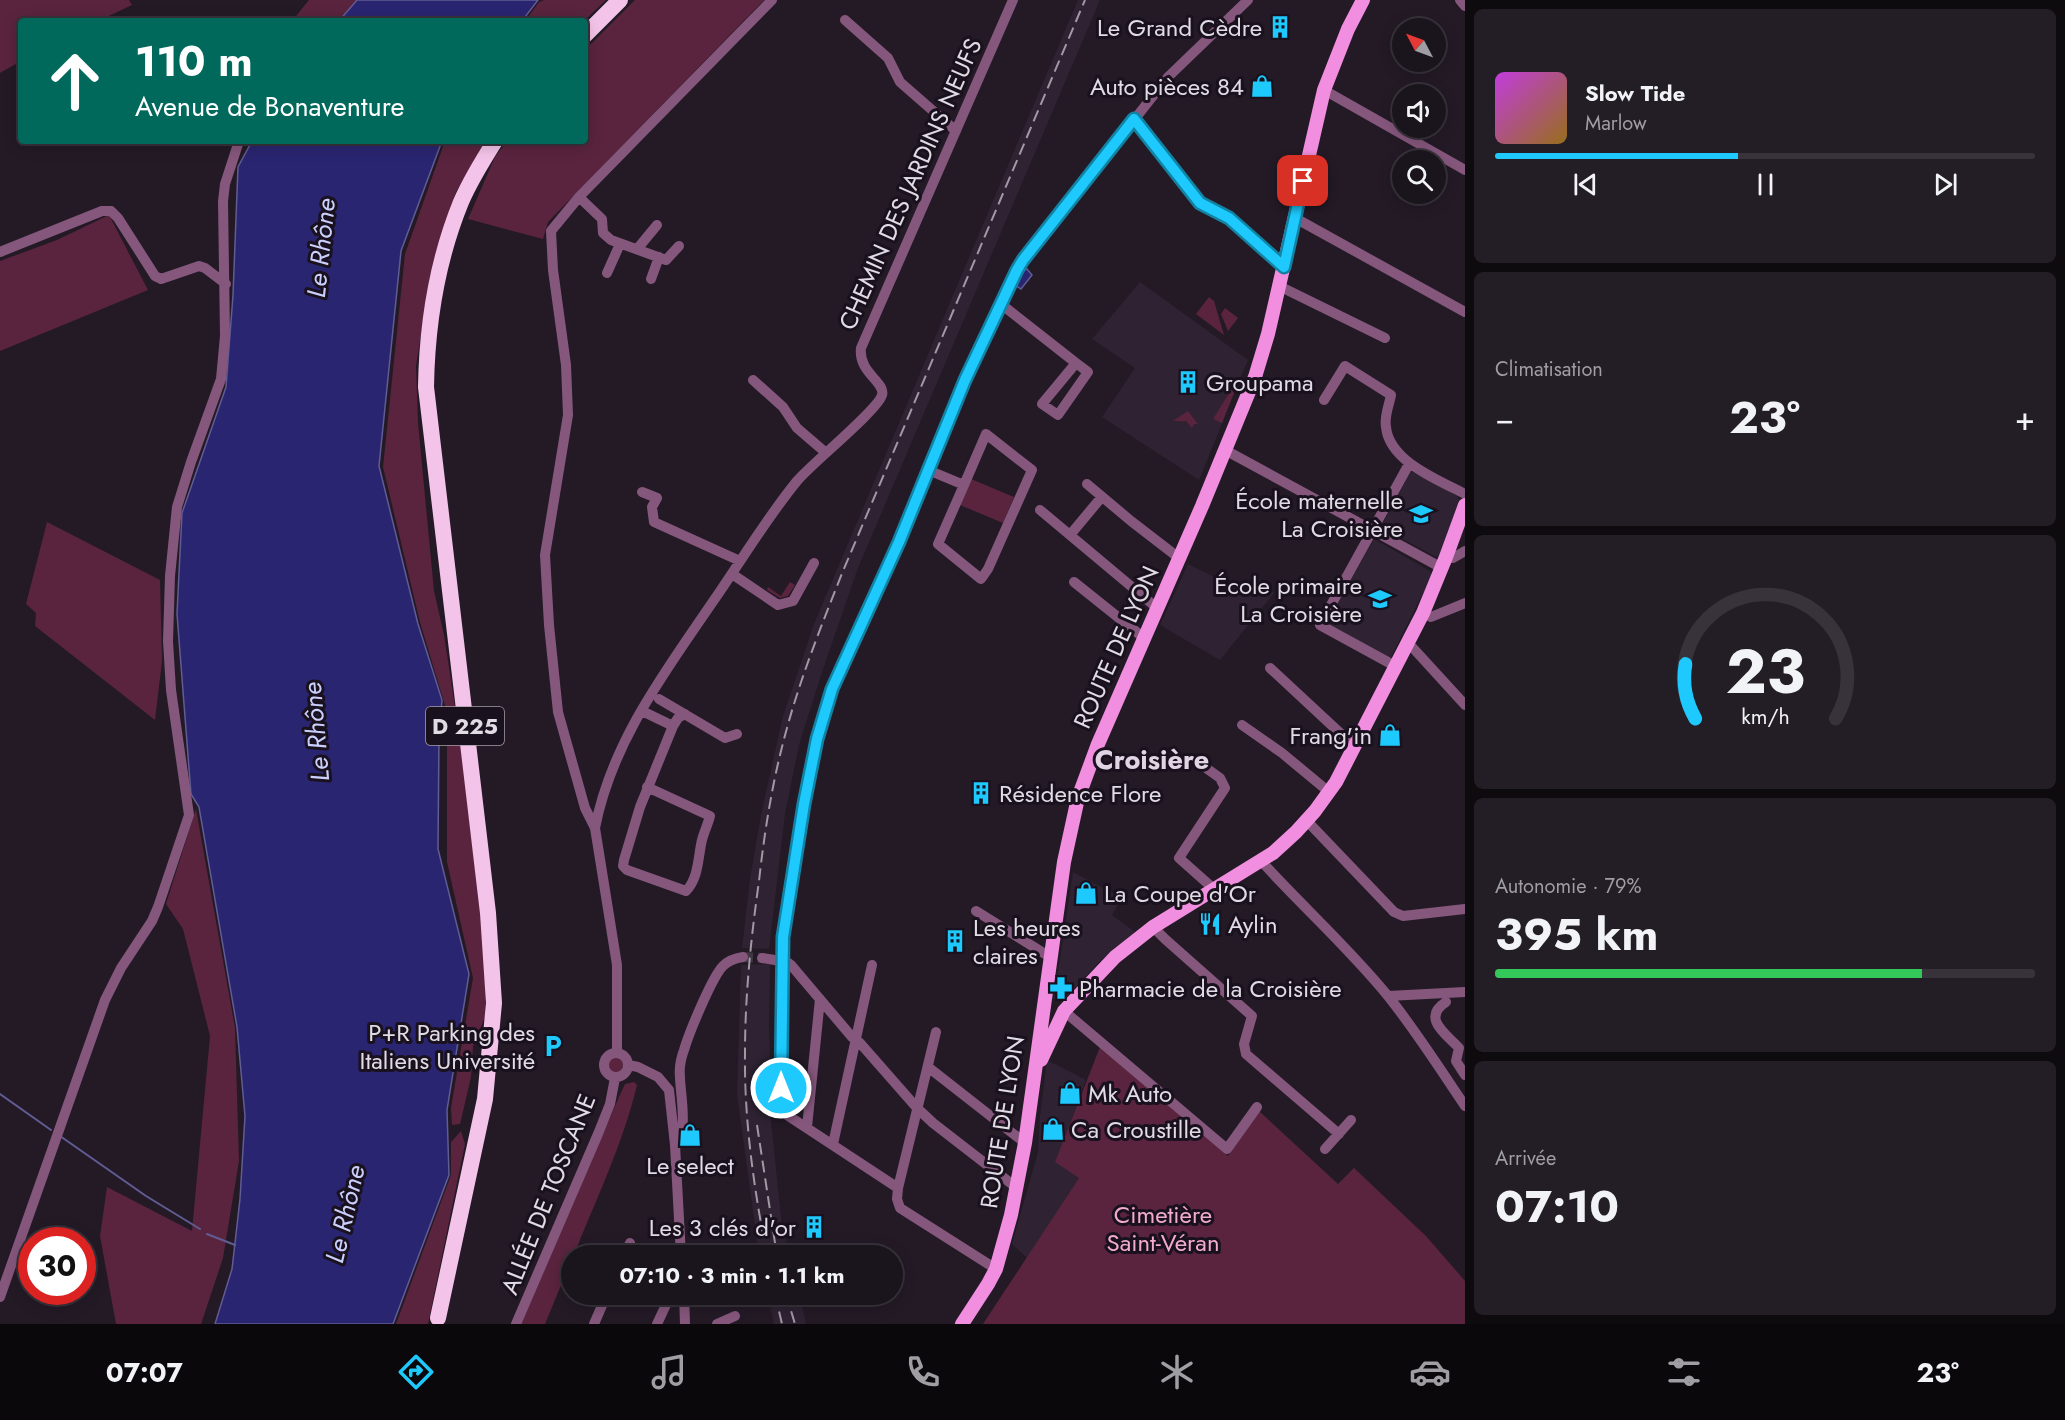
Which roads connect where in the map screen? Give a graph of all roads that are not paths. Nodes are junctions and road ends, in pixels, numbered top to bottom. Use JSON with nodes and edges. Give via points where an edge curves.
{"nodes":[{"id":1,"x":620,"y":0,"type":"edge"},
{"id":2,"x":772,"y":0,"type":"edge"},
{"id":3,"x":1013,"y":0,"type":"edge"},
{"id":4,"x":1248,"y":0,"type":"edge"},
{"id":5,"x":1363,"y":0,"type":"edge"},
{"id":6,"x":1460,"y":0,"type":"edge"},
{"id":7,"x":1465,"y":6,"type":"edge"},
{"id":8,"x":845,"y":20,"type":"dead end"},
{"id":9,"x":588,"y":32,"type":"edge"},
{"id":10,"x":1324,"y":90,"type":"junction"},
{"id":11,"x":1134,"y":119,"type":"junction"},
{"id":12,"x":956,"y":131,"type":"junction"},
{"id":13,"x":238,"y":144,"type":"edge"},
{"id":14,"x":493,"y":144,"type":"edge"},
{"id":15,"x":1424,"y":150,"type":"edge"},
{"id":16,"x":1446,"y":162,"type":"edge"},
{"id":17,"x":1465,"y":170,"type":"edge"},
{"id":18,"x":579,"y":197,"type":"junction"},
{"id":19,"x":1295,"y":218,"type":"junction"},
{"id":20,"x":657,"y":225,"type":"dead end"},
{"id":21,"x":620,"y":244,"type":"junction"},
{"id":22,"x":679,"y":246,"type":"dead end"},
{"id":23,"x":638,"y":249,"type":"junction"},
{"id":24,"x":0,"y":252,"type":"edge"},
{"id":25,"x":659,"y":257,"type":"junction"},
{"id":26,"x":1284,"y":267,"type":"junction"},
{"id":27,"x":607,"y":273,"type":"dead end"},
{"id":28,"x":651,"y":279,"type":"dead end"},
{"id":29,"x":226,"y":284,"type":"junction"},
{"id":30,"x":1279,"y":286,"type":"junction"},
{"id":31,"x":1001,"y":304,"type":"junction"},
{"id":32,"x":1465,"y":312,"type":"edge"},
{"id":33,"x":1385,"y":338,"type":"dead end"},
{"id":34,"x":1076,"y":363,"type":"junction"},
{"id":35,"x":753,"y":380,"type":"dead end"},
{"id":36,"x":1324,"y":400,"type":"dead end"},
{"id":37,"x":1226,"y":450,"type":"junction"},
{"id":38,"x":825,"y":452,"type":"junction"},
{"id":39,"x":1409,"y":464,"type":"junction"},
{"id":40,"x":928,"y":470,"type":"junction"},
{"id":41,"x":1087,"y":484,"type":"dead end"},
{"id":42,"x":964,"y":485,"type":"junction"},
{"id":43,"x":642,"y":492,"type":"dead end"},
{"id":44,"x":1465,"y":494,"type":"edge"},
{"id":45,"x":1100,"y":499,"type":"dead end"},
{"id":46,"x":1465,"y":505,"type":"edge"},
{"id":47,"x":1040,"y":510,"type":"dead end"},
{"id":48,"x":1372,"y":529,"type":"junction"},
{"id":49,"x":1070,"y":535,"type":"junction"},
{"id":50,"x":1465,"y":551,"type":"edge"},
{"id":51,"x":1179,"y":558,"type":"junction"},
{"id":52,"x":740,"y":561,"type":"junction"},
{"id":53,"x":1444,"y":562,"type":"junction"},
{"id":54,"x":814,"y":563,"type":"dead end"},
{"id":55,"x":732,"y":574,"type":"junction"},
{"id":56,"x":1074,"y":582,"type":"dead end"},
{"id":57,"x":1465,"y":603,"type":"edge"},
{"id":58,"x":1157,"y":608,"type":"junction"},
{"id":59,"x":1423,"y":613,"type":"junction"},
{"id":60,"x":1144,"y":638,"type":"junction"},
{"id":61,"x":1406,"y":645,"type":"junction"},
{"id":62,"x":1395,"y":666,"type":"junction"},
{"id":63,"x":1270,"y":668,"type":"dead end"},
{"id":64,"x":659,"y":699,"type":"dead end"},
{"id":65,"x":1465,"y":705,"type":"edge"},
{"id":66,"x":642,"y":711,"type":"junction"},
{"id":67,"x":685,"y":714,"type":"junction"},
{"id":68,"x":1242,"y":725,"type":"dead end"},
{"id":69,"x":673,"y":726,"type":"junction"},
{"id":70,"x":737,"y":734,"type":"dead end"},
{"id":71,"x":1354,"y":746,"type":"junction"},
{"id":72,"x":1199,"y":763,"type":"dead end"},
{"id":73,"x":647,"y":787,"type":"junction"},
{"id":74,"x":1329,"y":792,"type":"junction"},
{"id":75,"x":1307,"y":821,"type":"junction"},
{"id":76,"x":595,"y":828,"type":"junction"},
{"id":77,"x":1262,"y":862,"type":"junction"},
{"id":78,"x":1215,"y":890,"type":"junction"},
{"id":79,"x":1465,"y":909,"type":"edge"},
{"id":80,"x":976,"y":911,"type":"dead end"},
{"id":81,"x":1153,"y":927,"type":"junction"},
{"id":82,"x":743,"y":957,"type":"tunnel mouth"},
{"id":83,"x":1050,"y":957,"type":"junction"},
{"id":84,"x":762,"y":958,"type":"tunnel mouth"},
{"id":85,"x":782,"y":961,"type":"junction"},
{"id":86,"x":872,"y":965,"type":"dead end"},
{"id":87,"x":1465,"y":992,"type":"edge"},
{"id":88,"x":1388,"y":996,"type":"junction"},
{"id":89,"x":820,"y":999,"type":"junction"},
{"id":90,"x":1446,"y":1002,"type":"dead end"},
{"id":91,"x":1042,"y":1011,"type":"junction"},
{"id":92,"x":1064,"y":1011,"type":"junction"},
{"id":93,"x":936,"y":1032,"type":"dead end"},
{"id":94,"x":856,"y":1040,"type":"junction"},
{"id":95,"x":616,"y":1053,"type":"junction"},
{"id":96,"x":628,"y":1065,"type":"junction"},
{"id":97,"x":928,"y":1067,"type":"junction"},
{"id":98,"x":1465,"y":1074,"type":"edge"},
{"id":99,"x":615,"y":1078,"type":"junction"},
{"id":100,"x":1033,"y":1082,"type":"junction"},
{"id":101,"x":1465,"y":1106,"type":"edge"},
{"id":102,"x":1257,"y":1107,"type":"dead end"},
{"id":103,"x":917,"y":1108,"type":"junction"},
{"id":104,"x":1351,"y":1120,"type":"dead end"},
{"id":105,"x":807,"y":1127,"type":"junction"},
{"id":106,"x":1338,"y":1134,"type":"junction"},
{"id":107,"x":675,"y":1142,"type":"junction"},
{"id":108,"x":1025,"y":1143,"type":"junction"},
{"id":109,"x":833,"y":1144,"type":"junction"},
{"id":110,"x":1325,"y":1149,"type":"dead end"},
{"id":111,"x":898,"y":1188,"type":"junction"},
{"id":112,"x":1017,"y":1188,"type":"junction"},
{"id":113,"x":680,"y":1245,"type":"edge"},
{"id":114,"x":996,"y":1269,"type":"junction"},
{"id":115,"x":0,"y":1297,"type":"edge"},
{"id":116,"x":602,"y":1305,"type":"edge"},
{"id":117,"x":666,"y":1305,"type":"edge"},
{"id":118,"x":684,"y":1305,"type":"edge"},
{"id":119,"x":735,"y":1316,"type":"dead end"},
{"id":120,"x":438,"y":1322,"type":"edge"},
{"id":121,"x":516,"y":1324,"type":"edge"},
{"id":122,"x":594,"y":1324,"type":"edge"},
{"id":123,"x":657,"y":1324,"type":"edge"},
{"id":124,"x":685,"y":1324,"type":"edge"},
{"id":125,"x":717,"y":1324,"type":"edge"},
{"id":126,"x":962,"y":1324,"type":"edge"}],
"edges":[{"from":1,"to":9,"type":"highway"},
{"from":2,"to":18,"type":"street"},
{"from":3,"to":12,"type":"street","name":"CHEMIN DES JARDINS NEUFS"},
{"from":4,"to":11,"type":"street","via":[[1167,77]]},
{"from":5,"to":10,"type":"main road","name":"ROUTE DE LYON","via":[[1347,29]]},
{"from":6,"to":7,"type":"street"},
{"from":8,"to":12,"type":"street","via":[[888,58],[900,82]]},
{"from":10,"to":15,"type":"street"},
{"from":10,"to":19,"type":"main road","name":"ROUTE DE LYON"},
{"from":11,"to":26,"type":"street","via":[[1200,203],[1229,218]]},
{"from":11,"to":31,"type":"street","via":[[1023,260]]},
{"from":12,"to":38,"type":"street","name":"CHEMIN DES JARDINS NEUFS","via":[[861,348],[862,363],[880,385],[882,396]]},
{"from":13,"to":29,"type":"street","via":[[223,201]]},
{"from":14,"to":120,"type":"highway","number":"D 225","via":[[462,200],[448,240],[431,310],[427,352],[426,387],[488,913],[494,1003],[485,1099]]},
{"from":16,"to":17,"type":"street"},
{"from":18,"to":21,"type":"street","via":[[602,219],[603,233]]},
{"from":18,"to":76,"type":"street","via":[[551,231],[568,415],[545,555],[558,712],[585,807]]},
{"from":19,"to":26,"type":"main road","name":"ROUTE DE LYON"},
{"from":19,"to":32,"type":"street"},
{"from":20,"to":23,"type":"street"},
{"from":21,"to":23,"type":"street"},
{"from":21,"to":27,"type":"street"},
{"from":22,"to":25,"type":"street","via":[[666,260]]},
{"from":23,"to":25,"type":"street"},
{"from":24,"to":29,"type":"street","via":[[102,211],[111,211],[155,276],[161,279],[199,266]]},
{"from":25,"to":28,"type":"street"},
{"from":26,"to":30,"type":"main road","name":"ROUTE DE LYON"},
{"from":29,"to":115,"type":"street","via":[[221,379],[177,507],[170,576],[171,690],[189,815],[152,921],[105,1000]]},
{"from":30,"to":33,"type":"street"},
{"from":30,"to":37,"type":"main road","name":"ROUTE DE LYON","via":[[1263,354]]},
{"from":31,"to":34,"type":"street"},
{"from":31,"to":40,"type":"street"},
{"from":34,"to":34,"type":"street","via":[[1042,404],[1058,415],[1088,372]]},
{"from":35,"to":38,"type":"street"},
{"from":36,"to":39,"type":"street","via":[[1345,366],[1391,395],[1386,429],[1390,443]]},
{"from":37,"to":48,"type":"street"},
{"from":37,"to":51,"type":"main road","name":"ROUTE DE LYON"},
{"from":38,"to":52,"type":"street","name":"CHEMIN DES JARDINS NEUFS","via":[[796,482]]},
{"from":39,"to":44,"type":"street"},
{"from":39,"to":48,"type":"street"},
{"from":40,"to":42,"type":"street"},
{"from":40,"to":85,"type":"street","via":[[832,689],[817,739]]},
{"from":41,"to":51,"type":"street"},
{"from":42,"to":42,"type":"street","via":[[986,434],[1032,470],[981,579],[938,544]]},
{"from":43,"to":52,"type":"street","via":[[657,498],[652,507],[654,522]]},
{"from":45,"to":49,"type":"street"},
{"from":46,"to":53,"type":"main road"},
{"from":47,"to":49,"type":"street"},
{"from":48,"to":53,"type":"street"},
{"from":48,"to":62,"type":"street","via":[[1320,625]]},
{"from":49,"to":58,"type":"street"},
{"from":50,"to":53,"type":"street"},
{"from":51,"to":58,"type":"main road","name":"ROUTE DE LYON"},
{"from":52,"to":55,"type":"street","name":"CHEMIN DES JARDINS NEUFS"},
{"from":53,"to":59,"type":"main road"},
{"from":54,"to":55,"type":"street","via":[[793,601],[778,605]]},
{"from":55,"to":66,"type":"street","name":"CHEMIN DES JARDINS NEUFS","via":[[669,664]]},
{"from":56,"to":60,"type":"street"},
{"from":57,"to":59,"type":"street","via":[[1431,616]]},
{"from":58,"to":60,"type":"main road","name":"ROUTE DE LYON"},
{"from":59,"to":61,"type":"main road"},
{"from":60,"to":83,"type":"main road","name":"ROUTE DE LYON","via":[[1078,798]]},
{"from":61,"to":62,"type":"main road"},
{"from":61,"to":65,"type":"street"},
{"from":62,"to":71,"type":"main road"},
{"from":63,"to":71,"type":"street"},
{"from":64,"to":67,"type":"street"},
{"from":66,"to":69,"type":"street"},
{"from":66,"to":76,"type":"street","name":"CHEMIN DES JARDINS NEUFS","via":[[610,773]]},
{"from":67,"to":69,"type":"street"},
{"from":67,"to":70,"type":"street","via":[[725,738]]},
{"from":68,"to":74,"type":"street"},
{"from":69,"to":73,"type":"street"},
{"from":71,"to":74,"type":"main road"},
{"from":72,"to":78,"type":"street","via":[[1220,778],[1225,788],[1179,858]]},
{"from":73,"to":73,"type":"street","via":[[624,866],[684,892],[690,888],[697,870],[710,816]]},
{"from":74,"to":75,"type":"main road"},
{"from":75,"to":77,"type":"main road"},
{"from":75,"to":79,"type":"street","via":[[1394,912],[1403,916]]},
{"from":76,"to":95,"type":"street","via":[[617,965]]},
{"from":77,"to":78,"type":"main road"},
{"from":77,"to":88,"type":"street"},
{"from":78,"to":81,"type":"main road"},
{"from":80,"to":83,"type":"street"},
{"from":81,"to":92,"type":"main road","via":[[1100,971]]},
{"from":81,"to":106,"type":"street","via":[[1252,1016],[1244,1044],[1246,1054]]},
{"from":82,"to":107,"type":"street","via":[[727,963],[717,974],[684,1050],[680,1068],[682,1134]]},
{"from":83,"to":91,"type":"main road","name":"ROUTE DE LYON"},
{"from":84,"to":85,"type":"street"},
{"from":85,"to":89,"type":"street","via":[[791,965]]},
{"from":85,"to":105,"type":"street","via":[[781,1109]]},
{"from":86,"to":94,"type":"street"},
{"from":87,"to":88,"type":"street"},
{"from":88,"to":101,"type":"street"},
{"from":89,"to":94,"type":"street"},
{"from":89,"to":105,"type":"street"},
{"from":90,"to":98,"type":"street","via":[[1435,1013],[1438,1026],[1459,1048],[1456,1061]]},
{"from":91,"to":92,"type":"main road"},
{"from":91,"to":100,"type":"main road","name":"ROUTE DE LYON"},
{"from":92,"to":100,"type":"main road"},
{"from":92,"to":102,"type":"street","via":[[1227,1149]]},
{"from":93,"to":97,"type":"street"},
{"from":94,"to":103,"type":"street"},
{"from":94,"to":109,"type":"street"},
{"from":95,"to":96,"type":"street","via":[[625,1057]]},
{"from":95,"to":99,"type":"street","via":[[607,1056],[603,1064],[605,1073]]},
{"from":96,"to":99,"type":"street","via":[[623,1076]]},
{"from":96,"to":107,"type":"street","via":[[652,1072],[667,1086]]},
{"from":97,"to":103,"type":"street"},
{"from":97,"to":108,"type":"street"},
{"from":99,"to":121,"type":"street","name":"ALLÉE DE TOSCANE","via":[[598,1134]]},
{"from":100,"to":108,"type":"main road","name":"ROUTE DE LYON"},
{"from":103,"to":111,"type":"street"},
{"from":103,"to":112,"type":"street"},
{"from":104,"to":106,"type":"street"},
{"from":105,"to":109,"type":"street"},
{"from":106,"to":110,"type":"street"},
{"from":107,"to":113,"type":"street"},
{"from":108,"to":112,"type":"main road","name":"ROUTE DE LYON"},
{"from":109,"to":111,"type":"street"},
{"from":111,"to":114,"type":"street","via":[[900,1208]]},
{"from":112,"to":114,"type":"main road","name":"ROUTE DE LYON"},
{"from":114,"to":126,"type":"main road","name":"ROUTE DE LYON"},
{"from":116,"to":122,"type":"street"},
{"from":117,"to":123,"type":"street"},
{"from":118,"to":124,"type":"street"},
{"from":119,"to":125,"type":"street"}]}
